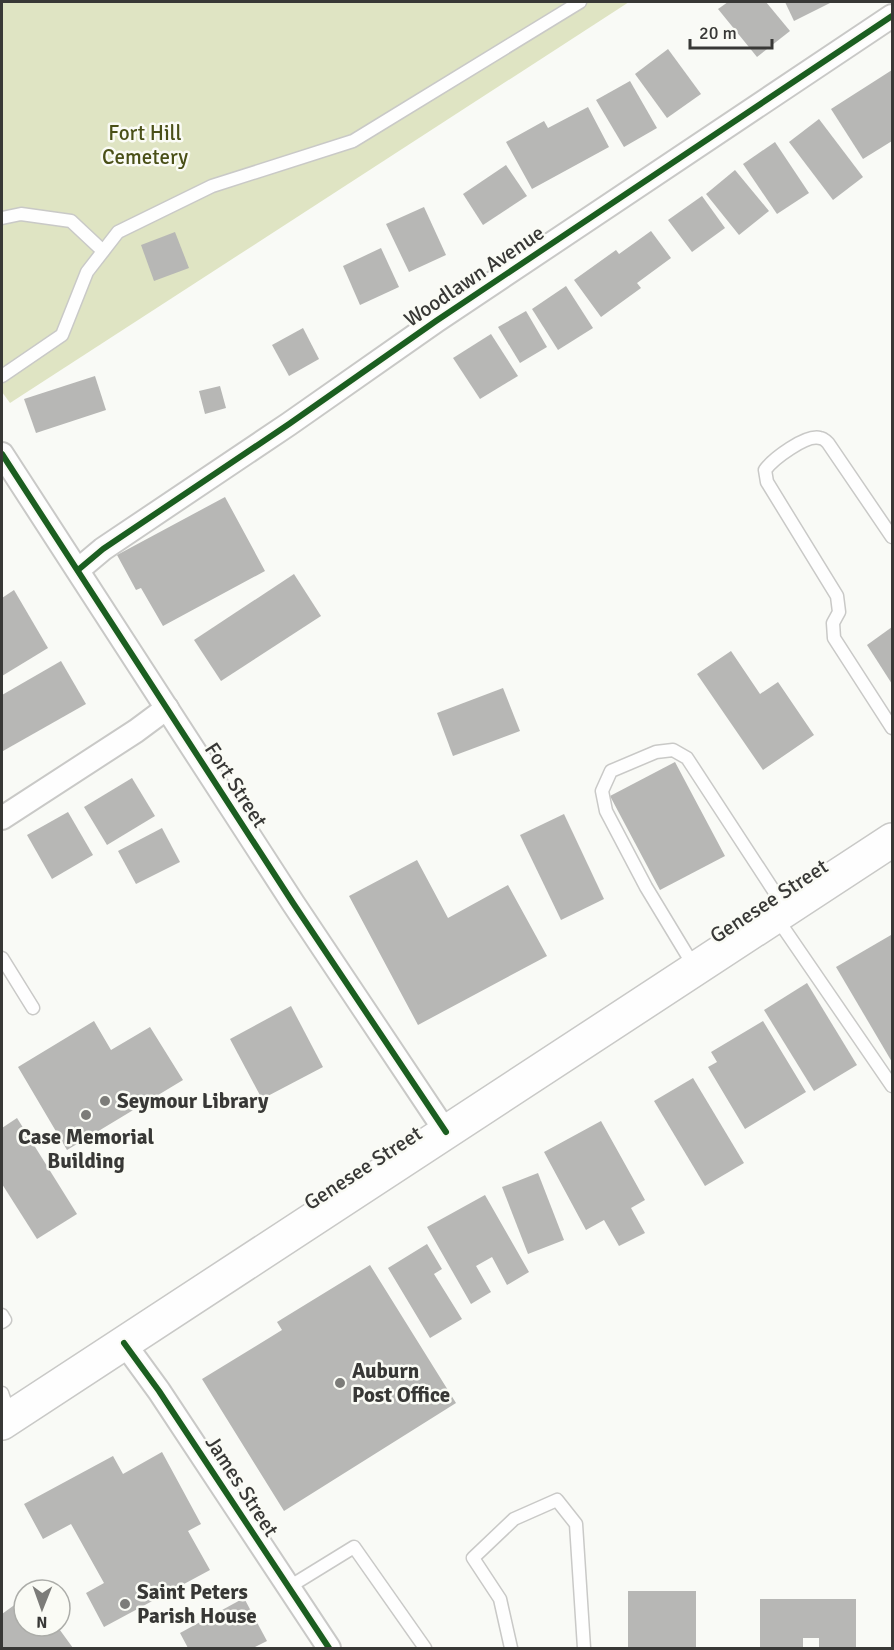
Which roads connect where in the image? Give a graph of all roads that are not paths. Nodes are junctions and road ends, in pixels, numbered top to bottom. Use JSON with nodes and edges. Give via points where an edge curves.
{"nodes":[{"id":1,"x":580,"y":2,"type":"edge"},
{"id":2,"x":892,"y":16,"type":"edge"},
{"id":3,"x":2,"y":218,"type":"edge"},
{"id":4,"x":103,"y":251,"type":"junction"},
{"id":5,"x":2,"y":376,"type":"edge"},
{"id":6,"x":2,"y":454,"type":"edge"},
{"id":7,"x":892,"y":537,"type":"edge"},
{"id":8,"x":78,"y":570,"type":"junction"},
{"id":9,"x":167,"y":708,"type":"junction"},
{"id":10,"x":892,"y":728,"type":"edge"},
{"id":11,"x":2,"y":818,"type":"edge"},
{"id":12,"x":892,"y":840,"type":"edge"},
{"id":13,"x":781,"y":913,"type":"junction"},
{"id":14,"x":2,"y":958,"type":"edge"},
{"id":15,"x":696,"y":969,"type":"junction"},
{"id":16,"x":33,"y":1008,"type":"dead end"},
{"id":17,"x":892,"y":1086,"type":"edge"},
{"id":18,"x":446,"y":1132,"type":"junction"},
{"id":19,"x":2,"y":1315,"type":"edge"},
{"id":20,"x":2,"y":1322,"type":"edge"},
{"id":21,"x":124,"y":1343,"type":"junction"},
{"id":22,"x":5,"y":1411,"type":"edge"},
{"id":23,"x":289,"y":1587,"type":"junction"},
{"id":24,"x":329,"y":1648,"type":"edge"},
{"id":25,"x":425,"y":1648,"type":"edge"},
{"id":26,"x":511,"y":1648,"type":"edge"},
{"id":27,"x":584,"y":1648,"type":"edge"}],
"edges":[{"from":1,"to":4,"type":"lane","via":[[353,141],[212,186],[118,232]]},
{"from":2,"to":8,"type":"street","name":"Woodlawn Avenue","via":[[436,321]]},
{"from":3,"to":4,"type":"lane","via":[[21,214],[71,220]]},
{"from":4,"to":5,"type":"lane","via":[[87,272],[62,335]]},
{"from":6,"to":8,"type":"street","name":"Fort Street"},
{"from":7,"to":10,"type":"lane","via":[[828,443],[820,438],[808,438],[771,461],[765,470],[766,482],[837,596],[839,612],[833,623],[834,638]]},
{"from":8,"to":9,"type":"street","name":"Fort Street"},
{"from":9,"to":11,"type":"street"},
{"from":9,"to":18,"type":"street","name":"Fort Street"},
{"from":12,"to":13,"type":"main road","name":"Genesee Street"},
{"from":13,"to":15,"type":"main road","name":"Genesee Street"},
{"from":13,"to":15,"type":"lane","via":[[687,758],[674,750],[656,752],[611,771],[602,791],[606,811]]},
{"from":13,"to":17,"type":"lane"},
{"from":14,"to":16,"type":"lane"},
{"from":15,"to":18,"type":"main road","name":"Genesee Street"},
{"from":18,"to":21,"type":"main road","name":"Genesee Street"},
{"from":19,"to":20,"type":"lane"},
{"from":21,"to":22,"type":"main road","name":"Genesee Street"},
{"from":21,"to":23,"type":"street","name":"James Street"},
{"from":23,"to":24,"type":"street","name":"James Street"},
{"from":23,"to":25,"type":"lane","via":[[354,1547]]},
{"from":26,"to":27,"type":"lane","via":[[500,1599],[473,1558],[514,1519],[557,1500],[576,1524]]}]}
